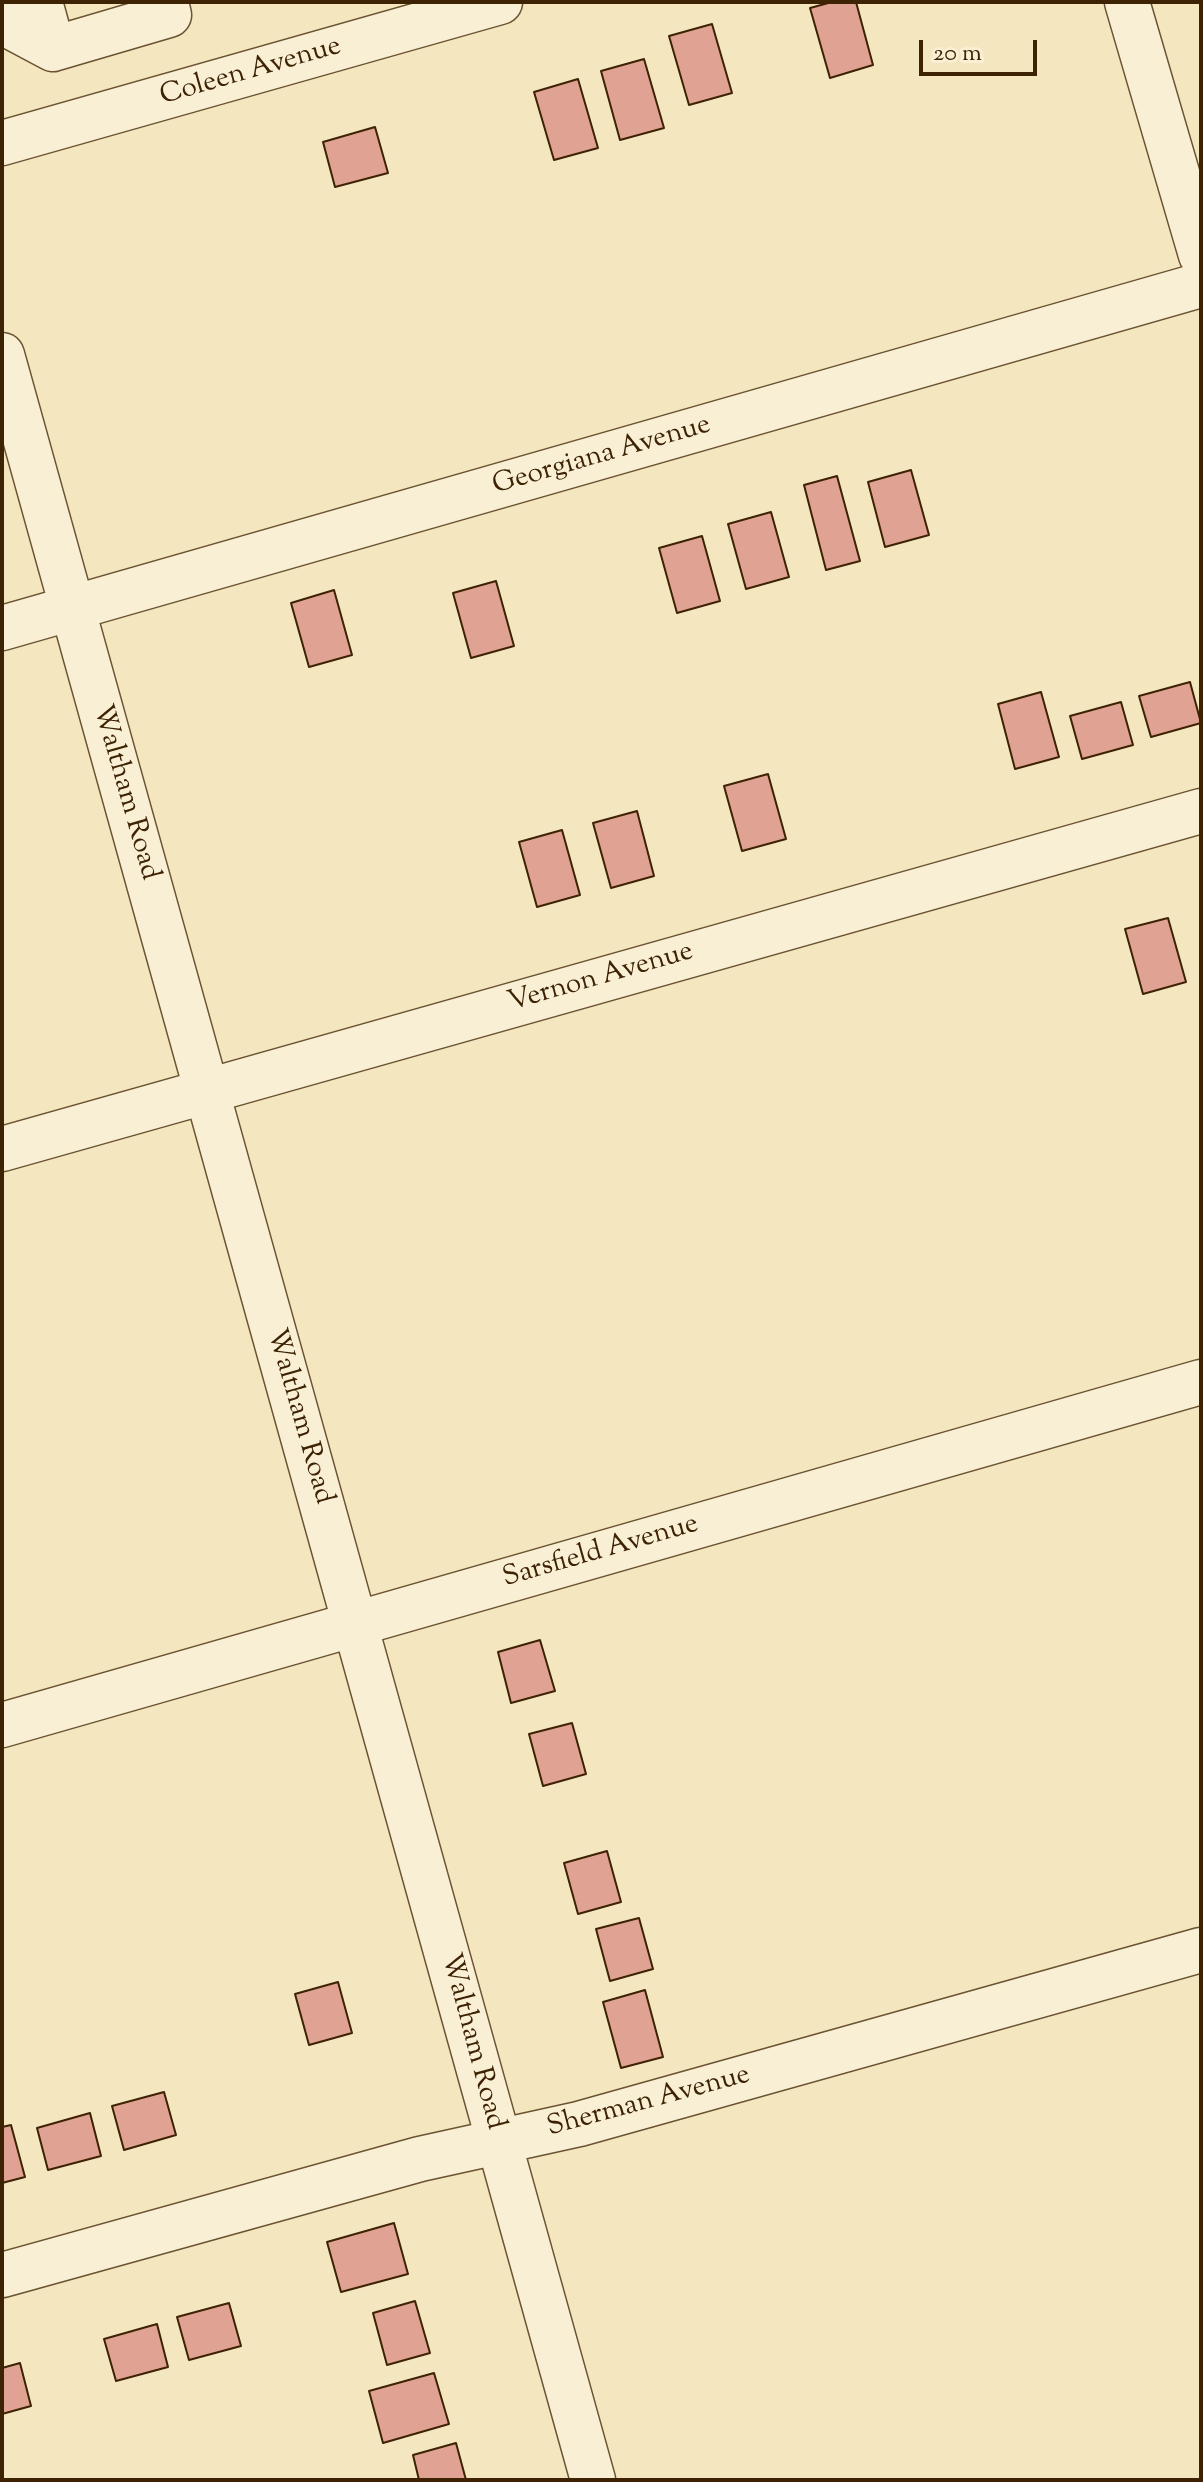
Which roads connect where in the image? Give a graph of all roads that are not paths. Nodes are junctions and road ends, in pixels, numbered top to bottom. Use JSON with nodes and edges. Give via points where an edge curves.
{"nodes":[{"id":1,"x":40,"y":2,"type":"edge"},
{"id":2,"x":166,"y":2,"type":"edge"},
{"id":3,"x":500,"y":2,"type":"edge"},
{"id":4,"x":1127,"y":2,"type":"edge"},
{"id":5,"x":2,"y":6,"type":"edge"},
{"id":6,"x":53,"y":49,"type":"junction"},
{"id":7,"x":2,"y":143,"type":"edge"},
{"id":8,"x":1201,"y":255,"type":"edge"},
{"id":9,"x":1201,"y":285,"type":"edge"},
{"id":10,"x":2,"y":355,"type":"edge"},
{"id":11,"x":72,"y":609,"type":"junction"},
{"id":12,"x":2,"y":628,"type":"edge"},
{"id":13,"x":1201,"y":811,"type":"edge"},
{"id":14,"x":207,"y":1091,"type":"junction"},
{"id":15,"x":2,"y":1149,"type":"edge"},
{"id":16,"x":1201,"y":1382,"type":"edge"},
{"id":17,"x":356,"y":1623,"type":"junction"},
{"id":18,"x":2,"y":1725,"type":"edge"},
{"id":19,"x":1201,"y":1950,"type":"edge"},
{"id":20,"x":498,"y":2141,"type":"junction"},
{"id":21,"x":2,"y":2275,"type":"edge"},
{"id":22,"x":593,"y":2480,"type":"edge"}],
"edges":[{"from":1,"to":6,"type":"street"},
{"from":2,"to":6,"type":"street","via":[[169,15]]},
{"from":3,"to":7,"type":"street","name":"Coleen Avenue"},
{"from":4,"to":8,"type":"street"},
{"from":5,"to":6,"type":"street","via":[[6,24]]},
{"from":9,"to":11,"type":"street","name":"Georgiana Avenue"},
{"from":10,"to":11,"type":"street","name":"Waltham Road"},
{"from":11,"to":12,"type":"street","name":"Georgiana Avenue"},
{"from":11,"to":14,"type":"street","name":"Waltham Road"},
{"from":13,"to":14,"type":"street","name":"Vernon Avenue"},
{"from":14,"to":15,"type":"street","name":"Vernon Avenue"},
{"from":14,"to":17,"type":"street","name":"Waltham Road"},
{"from":16,"to":17,"type":"street","name":"Sarsfield Avenue"},
{"from":17,"to":18,"type":"street","name":"Sarsfield Avenue"},
{"from":17,"to":20,"type":"street","name":"Waltham Road"},
{"from":19,"to":20,"type":"street","name":"Sherman Avenue","via":[[579,2124]]},
{"from":20,"to":21,"type":"street","name":"Sherman Avenue"},
{"from":20,"to":22,"type":"street","name":"Waltham Road"}]}
